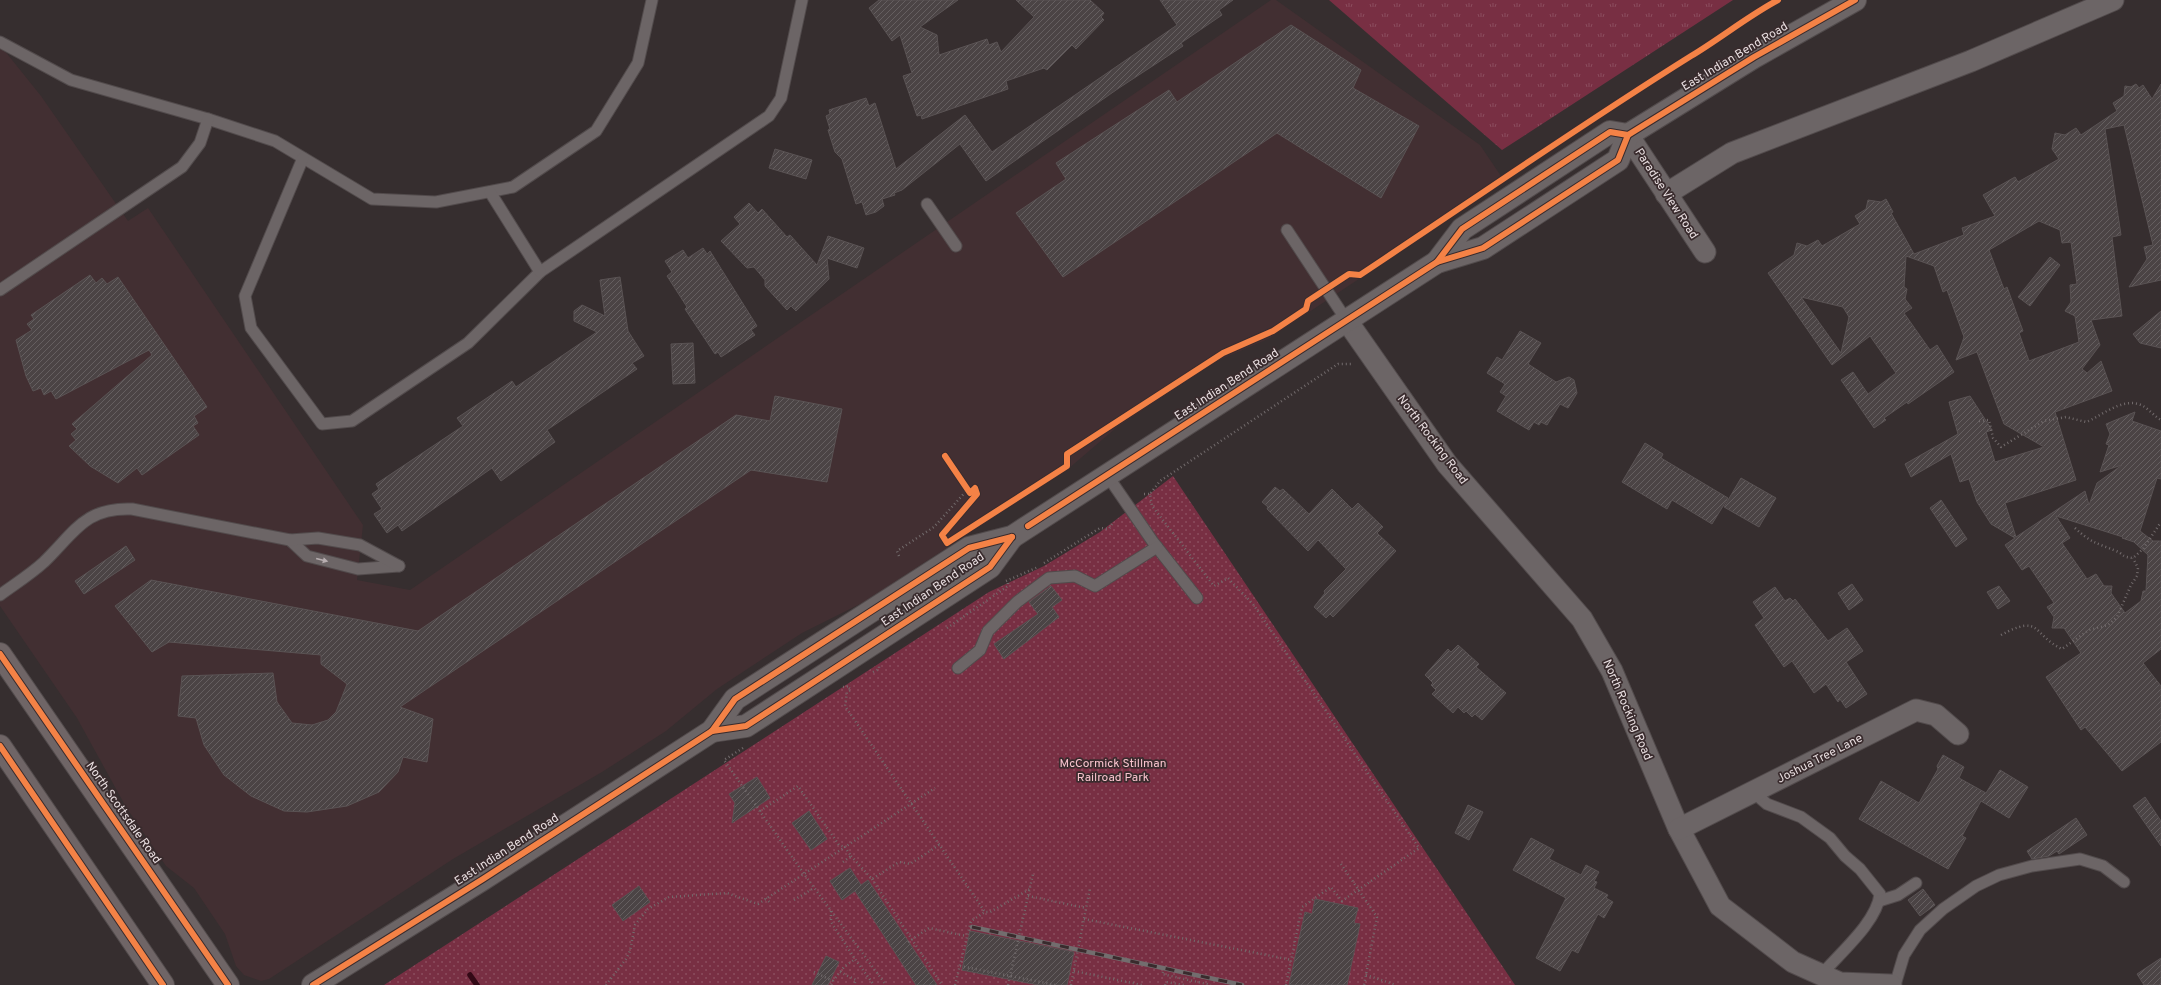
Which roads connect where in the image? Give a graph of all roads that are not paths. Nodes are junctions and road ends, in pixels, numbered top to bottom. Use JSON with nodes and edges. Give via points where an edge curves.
{"nodes":[{"id":1,"x":652,"y":0,"type":"edge"},
{"id":2,"x":802,"y":0,"type":"edge"},
{"id":3,"x":1855,"y":0,"type":"edge"},
{"id":4,"x":2113,"y":0,"type":"edge"},
{"id":5,"x":0,"y":42,"type":"edge"},
{"id":6,"x":208,"y":119,"type":"junction"},
{"id":7,"x":1628,"y":135,"type":"junction"},
{"id":8,"x":303,"y":158,"type":"junction"},
{"id":9,"x":490,"y":192,"type":"junction"},
{"id":10,"x":1666,"y":194,"type":"junction"},
{"id":11,"x":927,"y":204,"type":"dead end"},
{"id":12,"x":1286,"y":230,"type":"dead end"},
{"id":13,"x":956,"y":246,"type":"dead end"},
{"id":14,"x":1704,"y":252,"type":"dead end"},
{"id":15,"x":540,"y":272,"type":"junction"},
{"id":16,"x":0,"y":290,"type":"edge"},
{"id":17,"x":1347,"y":320,"type":"junction"},
{"id":18,"x":1107,"y":475,"type":"junction"},
{"id":19,"x":1012,"y":537,"type":"junction"},
{"id":20,"x":290,"y":540,"type":"junction"},
{"id":21,"x":1157,"y":547,"type":"junction"},
{"id":22,"x":0,"y":595,"type":"edge"},
{"id":23,"x":1197,"y":598,"type":"dead end"},
{"id":24,"x":0,"y":654,"type":"edge"},
{"id":25,"x":958,"y":668,"type":"dead end"},
{"id":26,"x":712,"y":731,"type":"junction"},
{"id":27,"x":1958,"y":734,"type":"dead end"},
{"id":28,"x":0,"y":746,"type":"edge"},
{"id":29,"x":1753,"y":792,"type":"junction"},
{"id":30,"x":1679,"y":829,"type":"junction"},
{"id":31,"x":2124,"y":882,"type":"dead end"},
{"id":32,"x":1916,"y":883,"type":"dead end"},
{"id":33,"x":1879,"y":901,"type":"junction"},
{"id":34,"x":1821,"y":974,"type":"junction"},
{"id":35,"x":163,"y":985,"type":"edge"},
{"id":36,"x":228,"y":985,"type":"edge"},
{"id":37,"x":313,"y":985,"type":"edge"},
{"id":38,"x":1891,"y":985,"type":"edge"},
{"id":39,"x":1895,"y":985,"type":"edge"}],
"edges":[{"from":1,"to":9,"type":"lane","via":[[638,63],[596,131],[512,187]]},
{"from":2,"to":15,"type":"lane","via":[[781,98],[769,116]]},
{"from":3,"to":7,"type":"main road","name":"East Indian Bend Road","via":[[1754,57]]},
{"from":4,"to":10,"type":"street","via":[[1971,61],[1732,153]]},
{"from":5,"to":6,"type":"lane","via":[[71,80]]},
{"from":6,"to":8,"type":"lane","via":[[275,141]]},
{"from":6,"to":16,"type":"lane","via":[[200,143],[182,167]]},
{"from":7,"to":10,"type":"street","name":"Paradise View Road"},
{"from":7,"to":17,"type":"main road","name":"East Indian Bend Road","via":[[1618,160],[1483,248],[1437,262]]},
{"from":8,"to":9,"type":"lane","via":[[372,199],[436,202]]},
{"from":8,"to":15,"type":"lane","via":[[246,296],[251,328],[322,424],[352,421],[468,343]]},
{"from":9,"to":15,"type":"lane"},
{"from":10,"to":14,"type":"street","name":"Paradise View Road"},
{"from":11,"to":13,"type":"lane"},
{"from":12,"to":17,"type":"lane"},
{"from":17,"to":18,"type":"main road","name":"East Indian Bend Road"},
{"from":17,"to":30,"type":"street","name":"North Rocking Road","via":[[1447,464],[1582,619],[1612,671]]},
{"from":18,"to":19,"type":"main road","name":"East Indian Bend Road"},
{"from":18,"to":21,"type":"lane"},
{"from":19,"to":26,"type":"main road","name":"East Indian Bend Road","via":[[969,548],[815,647],[735,699]]},
{"from":19,"to":26,"type":"main road","name":"East Indian Bend Road","via":[[990,567],[746,726]]},
{"from":20,"to":20,"type":"lane","one_way":true,"via":[[307,556],[358,569],[399,566],[360,545],[318,538]]},
{"from":20,"to":22,"type":"lane","via":[[118,508],[98,512],[83,521],[43,563]]},
{"from":21,"to":23,"type":"lane"},
{"from":21,"to":25,"type":"lane","via":[[1095,586],[1075,576],[1049,578],[1017,602],[988,631],[980,650]]},
{"from":24,"to":36,"type":"main road","name":"North Scottsdale Road"},
{"from":26,"to":37,"type":"main road","name":"East Indian Bend Road"},
{"from":27,"to":29,"type":"street","name":"Joshua Tree Lane","via":[[1936,715],[1916,710]]},
{"from":28,"to":35,"type":"main road"},
{"from":29,"to":30,"type":"street","name":"Joshua Tree Lane"},
{"from":29,"to":33,"type":"lane","via":[[1767,804],[1801,817],[1830,838],[1872,882],[1880,894]]},
{"from":30,"to":34,"type":"street","name":"North Rocking Road","via":[[1720,906],[1793,962]]},
{"from":31,"to":39,"type":"lane","via":[[2104,866],[2080,860],[2032,866],[1999,875],[1976,886],[1943,909],[1920,930],[1904,955]]},
{"from":32,"to":33,"type":"lane","via":[[1898,895]]},
{"from":33,"to":34,"type":"lane","via":[[1870,918]]},
{"from":34,"to":38,"type":"street","name":"North Rocking Road","via":[[1840,983]]}]}
